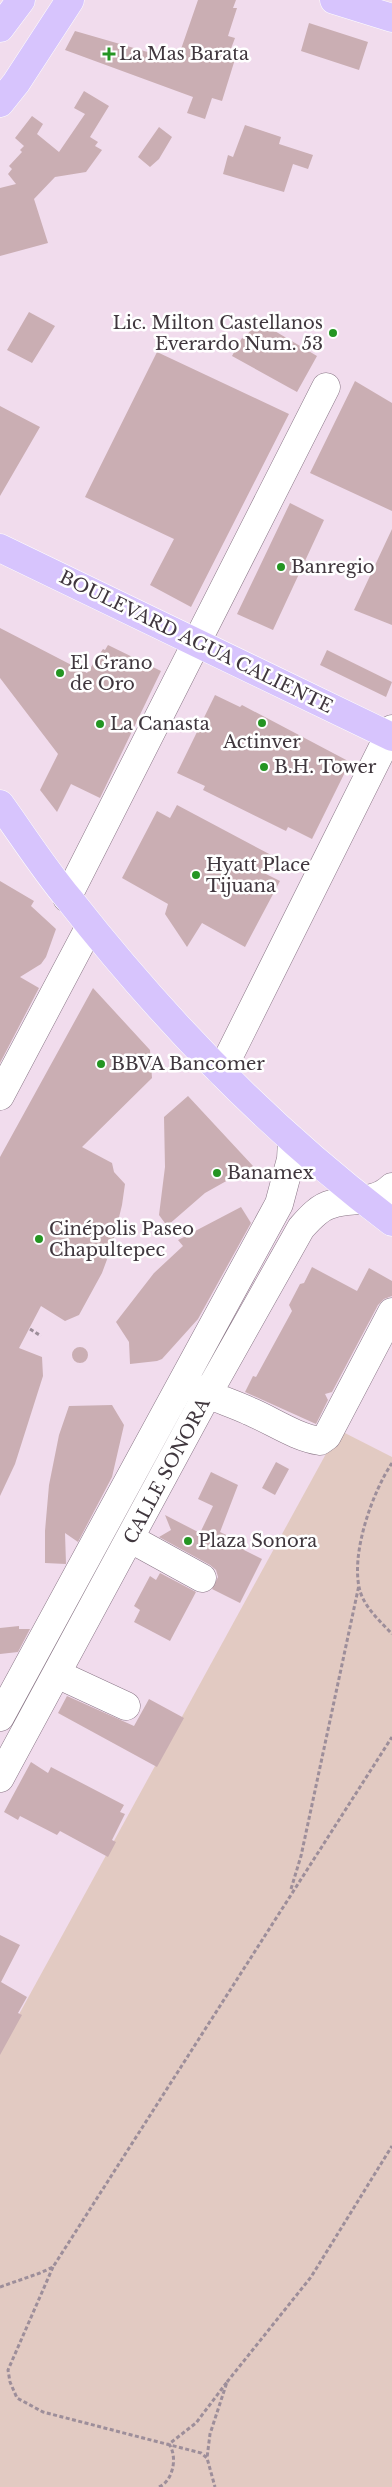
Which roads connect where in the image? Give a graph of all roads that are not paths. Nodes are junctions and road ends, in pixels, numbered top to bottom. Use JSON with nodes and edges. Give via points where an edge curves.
{"nodes":[{"id":1,"x":21,"y":0,"type":"edge"},
{"id":2,"x":70,"y":0,"type":"edge"},
{"id":3,"x":334,"y":0,"type":"edge"},
{"id":4,"x":392,"y":18,"type":"edge"},
{"id":5,"x":0,"y":28,"type":"edge"},
{"id":6,"x":0,"y":103,"type":"edge"},
{"id":7,"x":326,"y":387,"type":"dead end"},
{"id":8,"x":0,"y":548,"type":"edge"},
{"id":9,"x":196,"y":642,"type":"junction"},
{"id":10,"x":391,"y":734,"type":"edge"},
{"id":11,"x":0,"y":804,"type":"edge"},
{"id":12,"x":67,"y":898,"type":"junction"},
{"id":13,"x":90,"y":926,"type":"junction"},
{"id":14,"x":220,"y":1072,"type":"junction"},
{"id":15,"x":0,"y":1096,"type":"edge"},
{"id":16,"x":292,"y":1140,"type":"junction"},
{"id":17,"x":392,"y":1187,"type":"edge"},
{"id":18,"x":364,"y":1201,"type":"junction"},
{"id":19,"x":392,"y":1222,"type":"edge"},
{"id":20,"x":392,"y":1312,"type":"edge"},
{"id":21,"x":182,"y":1380,"type":"junction"},
{"id":22,"x":207,"y":1396,"type":"junction"},
{"id":23,"x":131,"y":1539,"type":"junction"},
{"id":24,"x":202,"y":1578,"type":"dead end"},
{"id":25,"x":57,"y":1674,"type":"junction"},
{"id":26,"x":126,"y":1706,"type":"dead end"},
{"id":27,"x":0,"y":1717,"type":"edge"},
{"id":28,"x":7,"y":1749,"type":"edge"},
{"id":29,"x":0,"y":1778,"type":"edge"}],
"edges":[{"from":1,"to":5,"type":"main road"},
{"from":2,"to":6,"type":"main road"},
{"from":3,"to":4,"type":"main road"},
{"from":7,"to":9,"type":"street"},
{"from":8,"to":9,"type":"main road","name":"BOULEVARD AGUA CALIENTE"},
{"from":9,"to":10,"type":"main road","name":"BOULEVARD AGUA CALIENTE"},
{"from":9,"to":12,"type":"street"},
{"from":10,"to":14,"type":"street"},
{"from":11,"to":12,"type":"main road"},
{"from":12,"to":13,"type":"main road"},
{"from":13,"to":14,"type":"main road"},
{"from":13,"to":15,"type":"street"},
{"from":14,"to":16,"type":"main road"},
{"from":16,"to":18,"type":"main road"},
{"from":16,"to":21,"type":"street","name":"CALLE SONORA","via":[[291,1159],[279,1204]]},
{"from":17,"to":18,"type":"street","name":"CALLE SONORA"},
{"from":18,"to":19,"type":"main road"},
{"from":18,"to":22,"type":"street","name":"CALLE SONORA","via":[[330,1204],[301,1228]]},
{"from":20,"to":22,"type":"street","via":[[327,1436],[320,1441],[307,1439],[250,1411]]},
{"from":21,"to":22,"type":"street"},
{"from":21,"to":27,"type":"street","name":"CALLE SONORA"},
{"from":22,"to":23,"type":"street","name":"CALLE SONORA"},
{"from":23,"to":24,"type":"street"},
{"from":23,"to":25,"type":"street","name":"CALLE SONORA"},
{"from":25,"to":26,"type":"street"},
{"from":25,"to":28,"type":"street","name":"CALLE SONORA"},
{"from":28,"to":29,"type":"street","name":"CALLE SONORA"}]}
